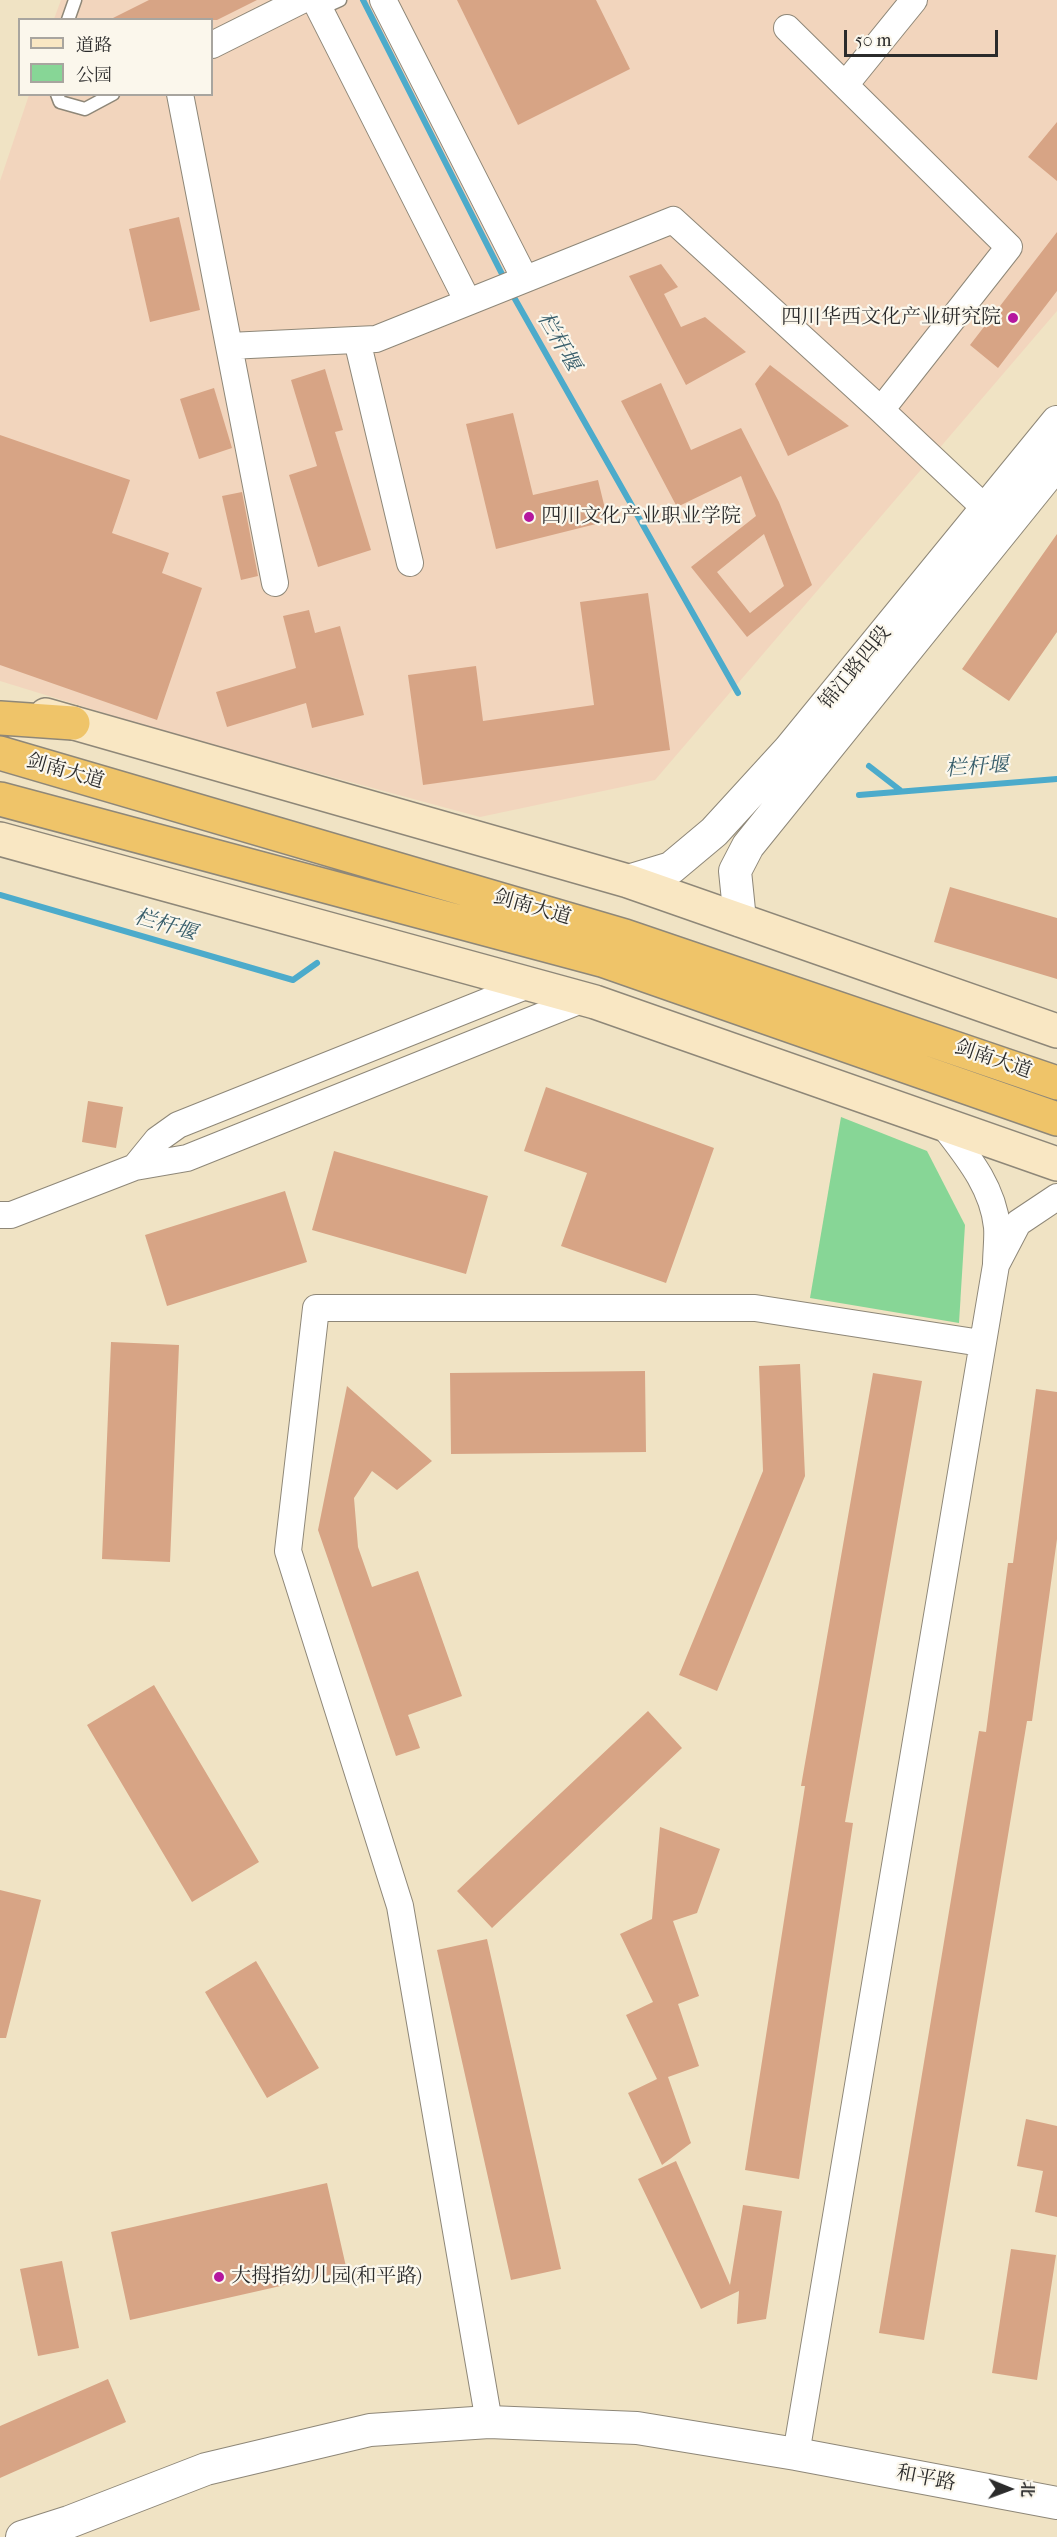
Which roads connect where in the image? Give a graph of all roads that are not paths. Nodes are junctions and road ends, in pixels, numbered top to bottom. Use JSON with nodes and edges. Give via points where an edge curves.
{"nodes":[{"id":1,"x":75,"y":0,"type":"edge"},
{"id":2,"x":383,"y":0,"type":"edge"},
{"id":3,"x":914,"y":0,"type":"edge"},
{"id":4,"x":319,"y":2,"type":"edge"},
{"id":5,"x":69,"y":18,"type":"edge"},
{"id":6,"x":787,"y":28,"type":"dead end"},
{"id":7,"x":213,"y":45,"type":"edge"},
{"id":8,"x":845,"y":85,"type":"junction"},
{"id":9,"x":58,"y":96,"type":"edge"},
{"id":10,"x":109,"y":96,"type":"edge"},
{"id":11,"x":180,"y":96,"type":"edge"},
{"id":12,"x":523,"y":280,"type":"junction"},
{"id":13,"x":468,"y":302,"type":"junction"},
{"id":14,"x":357,"y":340,"type":"junction"},
{"id":15,"x":229,"y":346,"type":"junction"},
{"id":16,"x":881,"y":410,"type":"junction"},
{"id":17,"x":1057,"y":422,"type":"edge"},
{"id":18,"x":1057,"y":463,"type":"edge"},
{"id":19,"x":986,"y":509,"type":"junction"},
{"id":20,"x":410,"y":563,"type":"dead end"},
{"id":21,"x":275,"y":584,"type":"dead end"},
{"id":22,"x":0,"y":702,"type":"edge"},
{"id":23,"x":0,"y":718,"type":"edge"},
{"id":24,"x":73,"y":723,"type":"junction"},
{"id":25,"x":0,"y":753,"type":"edge"},
{"id":26,"x":0,"y":799,"type":"edge"},
{"id":27,"x":0,"y":839,"type":"edge"},
{"id":28,"x":628,"y":881,"type":"junction"},
{"id":29,"x":740,"y":920,"type":"junction"},
{"id":30,"x":531,"y":984,"type":"junction"},
{"id":31,"x":584,"y":999,"type":"junction"},
{"id":32,"x":1057,"y":1031,"type":"edge"},
{"id":33,"x":1057,"y":1083,"type":"edge"},
{"id":34,"x":1057,"y":1119,"type":"edge"},
{"id":35,"x":944,"y":1126,"type":"junction"},
{"id":36,"x":1057,"y":1164,"type":"edge"},
{"id":37,"x":135,"y":1167,"type":"junction"},
{"id":38,"x":1057,"y":1197,"type":"edge"},
{"id":39,"x":0,"y":1215,"type":"edge"},
{"id":40,"x":996,"y":1265,"type":"junction"},
{"id":41,"x":981,"y":1343,"type":"junction"},
{"id":42,"x":489,"y":2422,"type":"junction"},
{"id":43,"x":796,"y":2454,"type":"junction"},
{"id":44,"x":1057,"y":2503,"type":"edge"},
{"id":45,"x":22,"y":2537,"type":"edge"}],
"edges":[{"from":1,"to":5,"type":"lane"},
{"from":2,"to":12,"type":"street"},
{"from":3,"to":8,"type":"street"},
{"from":4,"to":7,"type":"street"},
{"from":4,"to":13,"type":"street"},
{"from":6,"to":8,"type":"street"},
{"from":8,"to":16,"type":"street","via":[[1009,247]]},
{"from":9,"to":10,"type":"lane","via":[[60,102],[85,109]]},
{"from":11,"to":15,"type":"street"},
{"from":12,"to":13,"type":"street"},
{"from":12,"to":16,"type":"street","via":[[673,220]]},
{"from":13,"to":14,"type":"street","via":[[376,339]]},
{"from":14,"to":15,"type":"street"},
{"from":14,"to":20,"type":"street"},
{"from":15,"to":21,"type":"street"},
{"from":16,"to":19,"type":"street"},
{"from":17,"to":19,"type":"street","name":"锦江路四段"},
{"from":18,"to":29,"type":"street","name":"锦江路四段","via":[[748,846],[735,871]]},
{"from":19,"to":28,"type":"street","name":"锦江路四段","via":[[789,750],[714,832],[671,868]]},
{"from":22,"to":24,"type":"main road"},
{"from":23,"to":24,"type":"highway"},
{"from":24,"to":28,"type":"main road"},
{"from":25,"to":33,"type":"highway","name":"剑南大道","via":[[625,936]]},
{"from":26,"to":34,"type":"highway","name":"剑南大道","via":[[602,960]]},
{"from":27,"to":30,"type":"main road"},
{"from":28,"to":29,"type":"main road"},
{"from":29,"to":32,"type":"main road"},
{"from":30,"to":31,"type":"main road"},
{"from":30,"to":37,"type":"street","via":[[178,1125],[157,1140]]},
{"from":31,"to":35,"type":"main road"},
{"from":31,"to":37,"type":"street","via":[[187,1158]]},
{"from":35,"to":36,"type":"main road"},
{"from":35,"to":40,"type":"street","via":[[975,1167],[988,1193],[997,1226]]},
{"from":37,"to":39,"type":"street","via":[[11,1215]]},
{"from":38,"to":40,"type":"street","via":[[1018,1223]]},
{"from":40,"to":41,"type":"street"},
{"from":41,"to":42,"type":"street","via":[[755,1308],[316,1308],[288,1551],[400,1906]]},
{"from":41,"to":43,"type":"street"},
{"from":42,"to":43,"type":"street","name":"和平路","via":[[637,2427]]},
{"from":42,"to":45,"type":"street","name":"和平路","via":[[370,2430],[217,2467]]},
{"from":43,"to":44,"type":"street","name":"和平路"}]}
